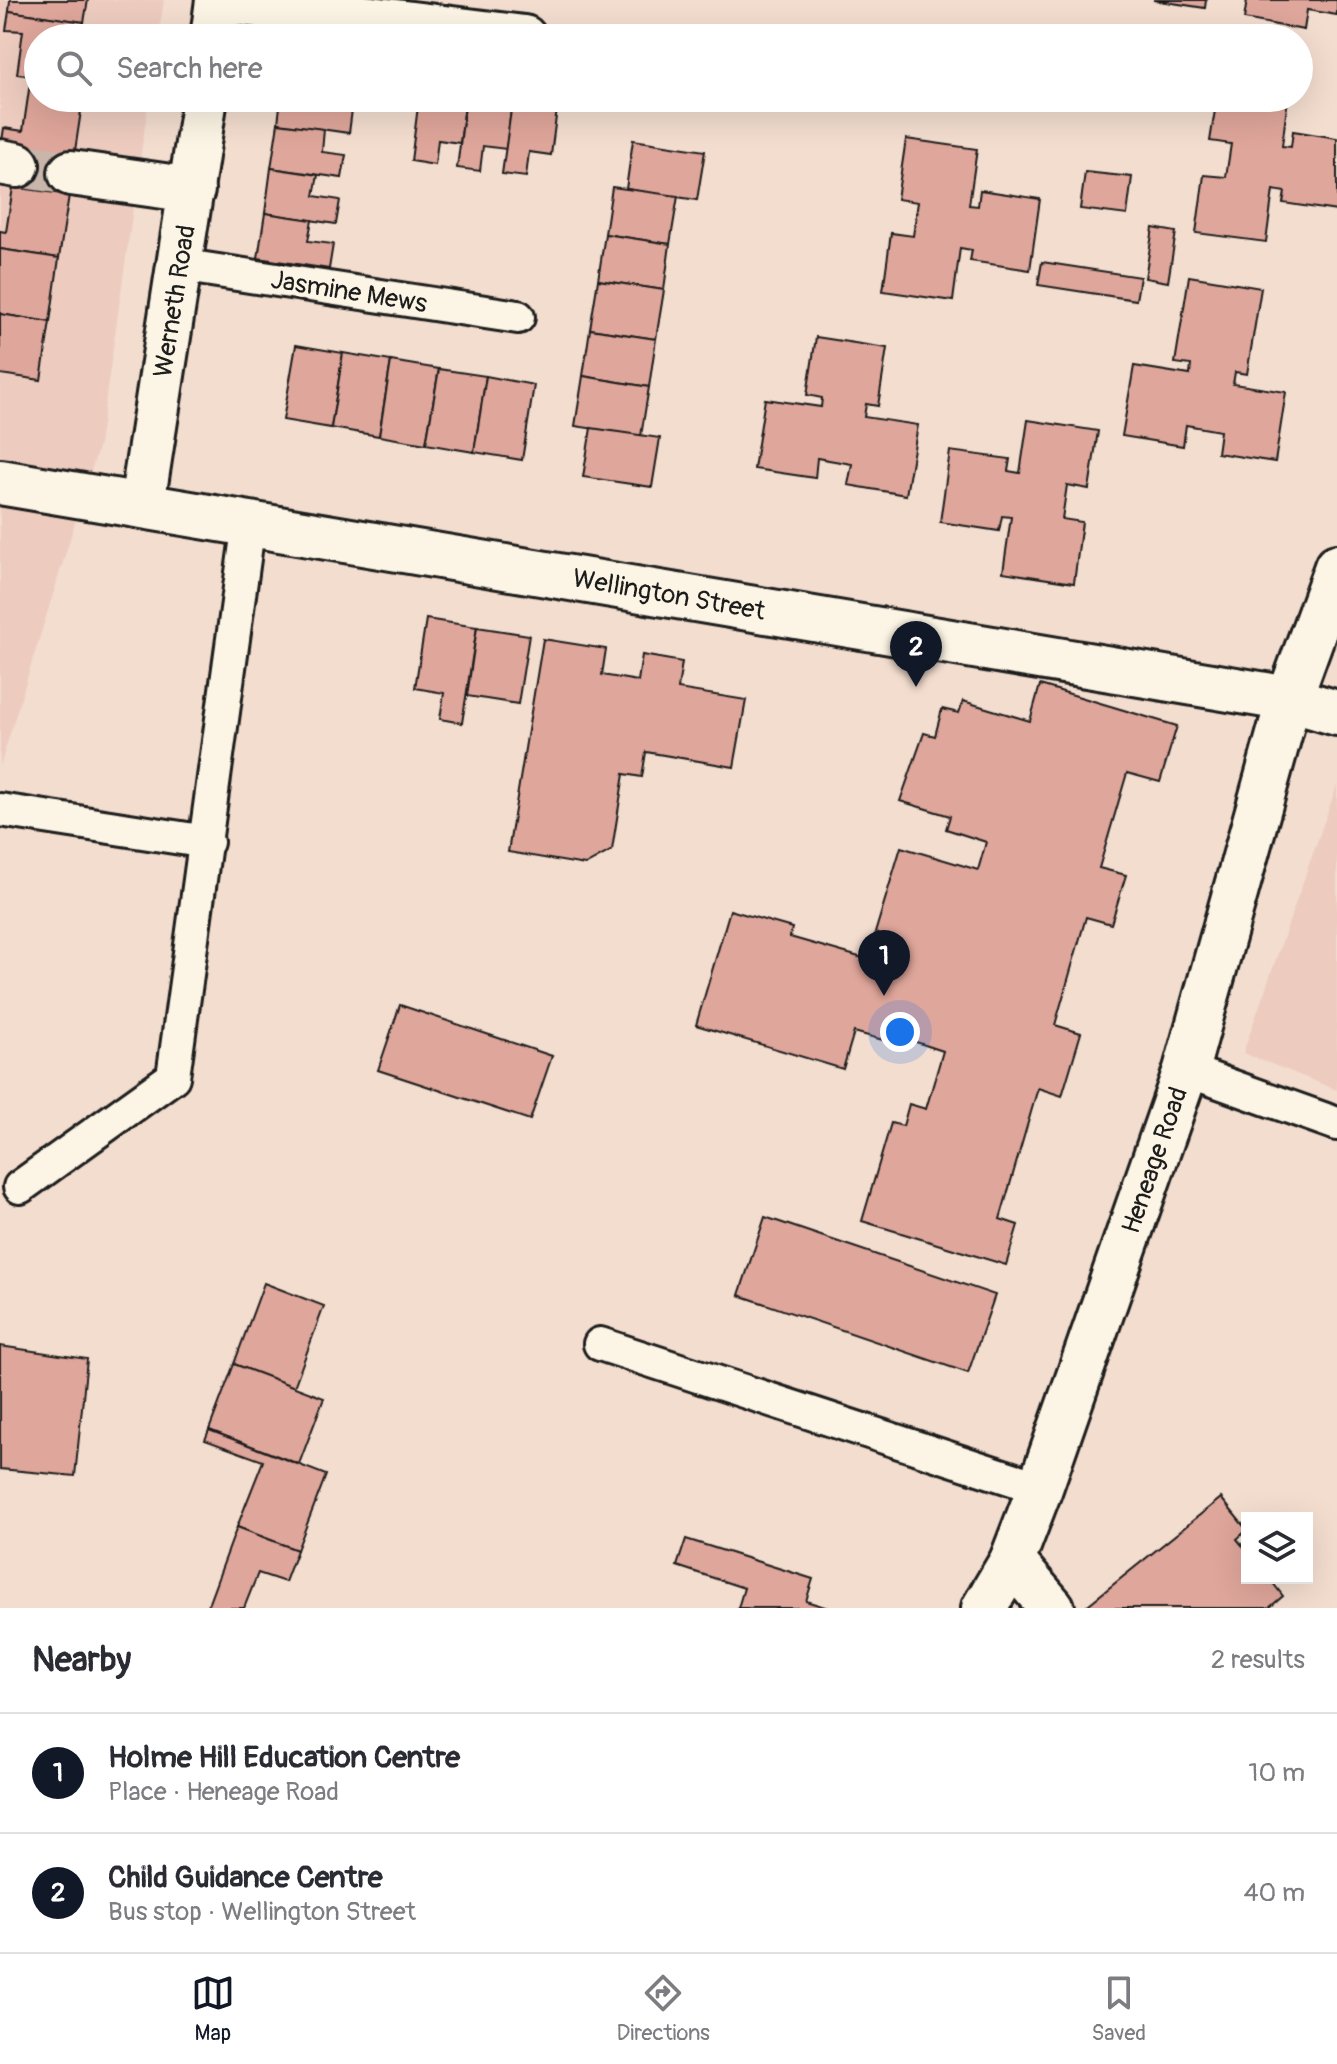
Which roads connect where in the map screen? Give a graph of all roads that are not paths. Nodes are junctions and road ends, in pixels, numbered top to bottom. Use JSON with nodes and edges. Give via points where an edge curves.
{"nodes":[{"id":1,"x":218,"y":0,"type":"edge"},
{"id":2,"x":215,"y":24,"type":"edge"},
{"id":3,"x":411,"y":24,"type":"edge"},
{"id":4,"x":203,"y":112,"type":"edge"},
{"id":5,"x":71,"y":173,"type":"tunnel mouth"},
{"id":6,"x":192,"y":190,"type":"junction"},
{"id":7,"x":179,"y":265,"type":"junction"},
{"id":8,"x":518,"y":317,"type":"dead end"},
{"id":9,"x":0,"y":482,"type":"edge"},
{"id":10,"x":142,"y":504,"type":"junction"},
{"id":11,"x":249,"y":522,"type":"junction"},
{"id":12,"x":1337,"y":567,"type":"edge"},
{"id":13,"x":1289,"y":699,"type":"junction"},
{"id":14,"x":1337,"y":713,"type":"edge"},
{"id":15,"x":0,"y":810,"type":"edge"},
{"id":16,"x":207,"y":842,"type":"junction"},
{"id":17,"x":1186,"y":1070,"type":"junction"},
{"id":18,"x":1337,"y":1124,"type":"edge"},
{"id":19,"x":20,"y":1187,"type":"dead end"},
{"id":20,"x":600,"y":1344,"type":"dead end"},
{"id":21,"x":1040,"y":1488,"type":"junction"},
{"id":22,"x":1012,"y":1561,"type":"junction"},
{"id":23,"x":984,"y":1608,"type":"edge"},
{"id":24,"x":1052,"y":1608,"type":"edge"}],
"edges":[{"from":1,"to":2,"type":"street"},
{"from":1,"to":3,"type":"street"},
{"from":4,"to":6,"type":"street","name":"Werneth Road"},
{"from":5,"to":6,"type":"street"},
{"from":6,"to":7,"type":"street","name":"Werneth Road"},
{"from":7,"to":8,"type":"lane","name":"Jasmine Mews"},
{"from":7,"to":10,"type":"street","name":"Werneth Road"},
{"from":9,"to":10,"type":"street","name":"Wellington Street"},
{"from":10,"to":11,"type":"street","name":"Wellington Street"},
{"from":11,"to":13,"type":"street","name":"Wellington Street"},
{"from":11,"to":16,"type":"lane"},
{"from":12,"to":13,"type":"street","name":"Heneage Road"},
{"from":13,"to":14,"type":"street","name":"Wellington Street"},
{"from":13,"to":17,"type":"street","name":"Heneage Road"},
{"from":15,"to":16,"type":"lane"},
{"from":16,"to":19,"type":"lane","via":[[173,1077]]},
{"from":17,"to":18,"type":"lane"},
{"from":17,"to":21,"type":"street","name":"Heneage Road"},
{"from":20,"to":21,"type":"lane"},
{"from":21,"to":22,"type":"street","name":"Heneage Road"},
{"from":22,"to":23,"type":"street","name":"Heneage Road"},
{"from":22,"to":24,"type":"street"}]}
